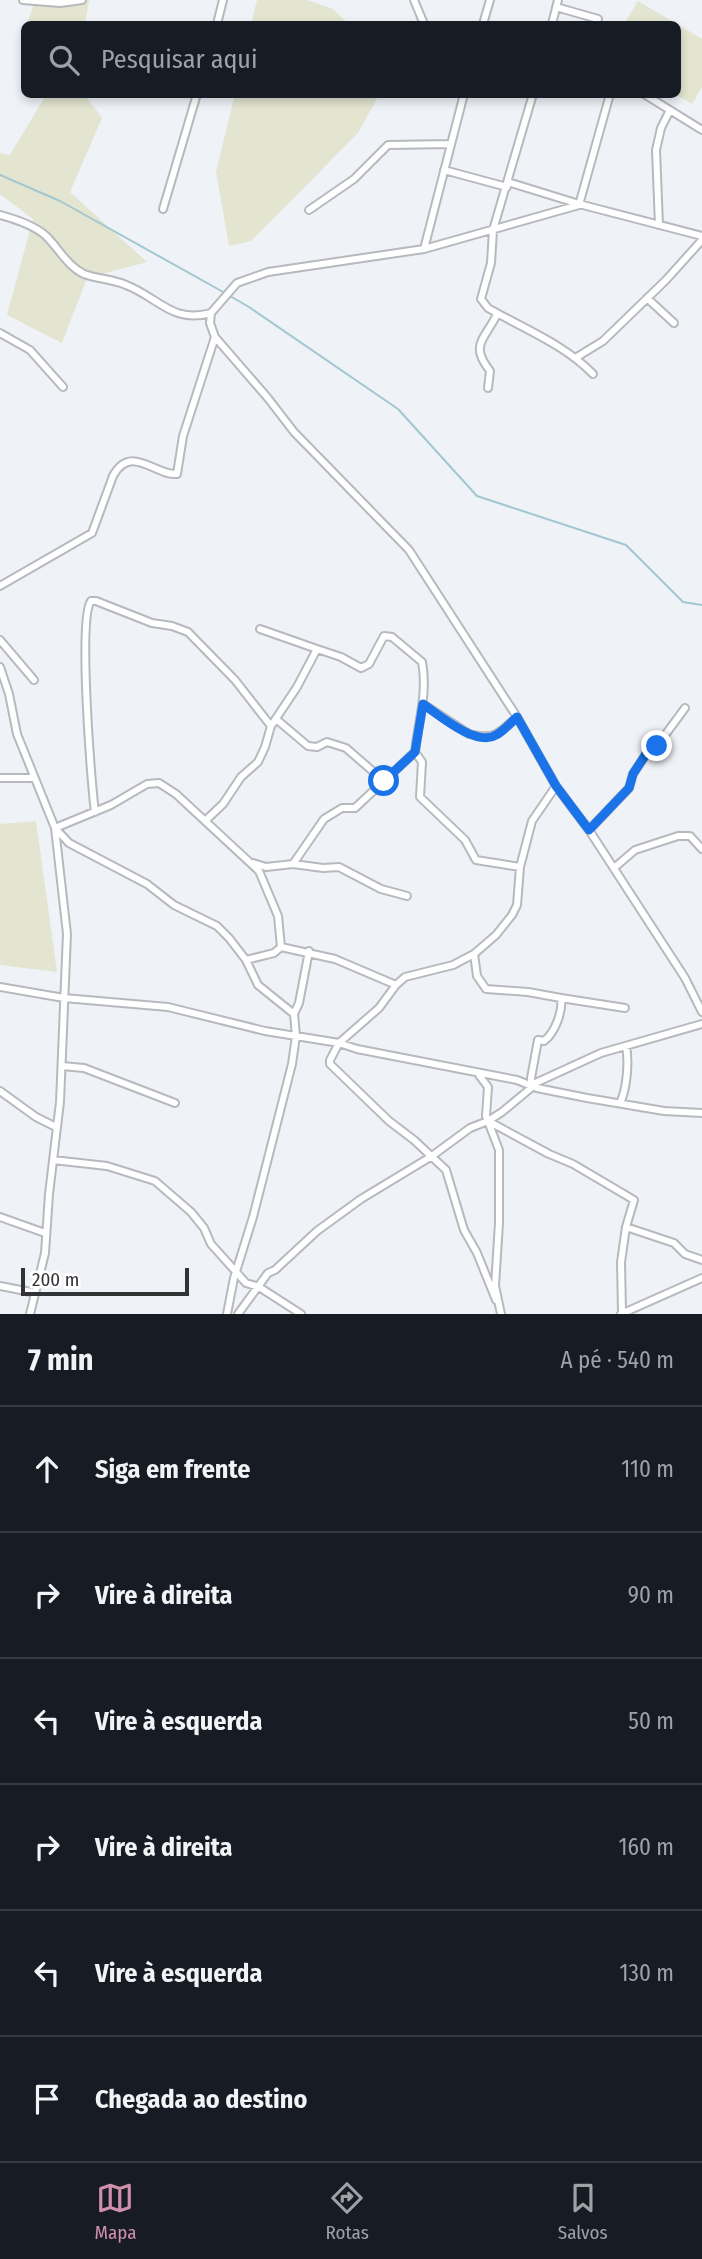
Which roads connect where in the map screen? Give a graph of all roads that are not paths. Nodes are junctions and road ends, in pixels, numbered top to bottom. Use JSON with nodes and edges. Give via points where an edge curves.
{"nodes":[{"id":1,"x":23,"y":0,"type":"edge"},
{"id":2,"x":82,"y":0,"type":"edge"},
{"id":3,"x":223,"y":0,"type":"edge"},
{"id":4,"x":414,"y":0,"type":"edge"},
{"id":5,"x":490,"y":0,"type":"edge"},
{"id":6,"x":557,"y":4,"type":"edge"},
{"id":7,"x":597,"y":19,"type":"dead end"},
{"id":8,"x":219,"y":21,"type":"edge"},
{"id":9,"x":423,"y":21,"type":"edge"},
{"id":10,"x":484,"y":21,"type":"edge"},
{"id":11,"x":553,"y":21,"type":"edge"},
{"id":12,"x":196,"y":98,"type":"edge"},
{"id":13,"x":463,"y":98,"type":"edge"},
{"id":14,"x":532,"y":98,"type":"edge"},
{"id":15,"x":609,"y":98,"type":"edge"},
{"id":16,"x":650,"y":98,"type":"edge"},
{"id":17,"x":670,"y":110,"type":"junction"},
{"id":18,"x":702,"y":130,"type":"edge"},
{"id":19,"x":450,"y":144,"type":"junction"},
{"id":20,"x":444,"y":170,"type":"junction"},
{"id":21,"x":508,"y":184,"type":"junction"},
{"id":22,"x":579,"y":204,"type":"junction"},
{"id":23,"x":163,"y":209,"type":"dead end"},
{"id":24,"x":309,"y":210,"type":"dead end"},
{"id":25,"x":0,"y":215,"type":"edge"},
{"id":26,"x":659,"y":225,"type":"junction"},
{"id":27,"x":493,"y":230,"type":"junction"},
{"id":28,"x":702,"y":238,"type":"edge"},
{"id":29,"x":424,"y":249,"type":"junction"},
{"id":30,"x":647,"y":298,"type":"junction"},
{"id":31,"x":211,"y":313,"type":"junction"},
{"id":32,"x":497,"y":314,"type":"junction"},
{"id":33,"x":674,"y":323,"type":"dead end"},
{"id":34,"x":0,"y":333,"type":"edge"},
{"id":35,"x":215,"y":337,"type":"junction"},
{"id":36,"x":577,"y":357,"type":"junction"},
{"id":37,"x":593,"y":374,"type":"dead end"},
{"id":38,"x":63,"y":387,"type":"dead end"},
{"id":39,"x":488,"y":388,"type":"dead end"},
{"id":40,"x":0,"y":586,"type":"edge"},
{"id":41,"x":260,"y":629,"type":"dead end"},
{"id":42,"x":0,"y":640,"type":"edge"},
{"id":43,"x":317,"y":649,"type":"junction"},
{"id":44,"x":0,"y":667,"type":"edge"},
{"id":45,"x":34,"y":680,"type":"dead end"},
{"id":46,"x":423,"y":704,"type":"junction"},
{"id":47,"x":685,"y":708,"type":"dead end"},
{"id":48,"x":517,"y":717,"type":"junction"},
{"id":49,"x":276,"y":719,"type":"junction"},
{"id":50,"x":271,"y":726,"type":"junction"},
{"id":51,"x":415,"y":752,"type":"junction"},
{"id":52,"x":0,"y":778,"type":"edge"},
{"id":53,"x":34,"y":778,"type":"junction"},
{"id":54,"x":384,"y":781,"type":"junction"},
{"id":55,"x":556,"y":786,"type":"junction"},
{"id":56,"x":95,"y":812,"type":"junction"},
{"id":57,"x":205,"y":821,"type":"junction"},
{"id":58,"x":55,"y":828,"type":"junction"},
{"id":59,"x":589,"y":830,"type":"junction"},
{"id":60,"x":69,"y":843,"type":"junction"},
{"id":61,"x":55,"y":846,"type":"junction"},
{"id":62,"x":702,"y":849,"type":"edge"},
{"id":63,"x":248,"y":860,"type":"junction"},
{"id":64,"x":293,"y":864,"type":"junction"},
{"id":65,"x":520,"y":867,"type":"junction"},
{"id":66,"x":614,"y":868,"type":"junction"},
{"id":67,"x":407,"y":896,"type":"dead end"},
{"id":68,"x":281,"y":947,"type":"junction"},
{"id":69,"x":309,"y":951,"type":"junction"},
{"id":70,"x":474,"y":954,"type":"junction"},
{"id":71,"x":246,"y":960,"type":"junction"},
{"id":72,"x":396,"y":985,"type":"junction"},
{"id":73,"x":0,"y":987,"type":"edge"},
{"id":74,"x":64,"y":998,"type":"junction"},
{"id":75,"x":561,"y":998,"type":"junction"},
{"id":76,"x":625,"y":1008,"type":"dead end"},
{"id":77,"x":702,"y":1012,"type":"edge"},
{"id":78,"x":294,"y":1014,"type":"junction"},
{"id":79,"x":702,"y":1024,"type":"edge"},
{"id":80,"x":296,"y":1036,"type":"junction"},
{"id":81,"x":339,"y":1043,"type":"junction"},
{"id":82,"x":626,"y":1046,"type":"junction"},
{"id":83,"x":62,"y":1066,"type":"junction"},
{"id":84,"x":478,"y":1073,"type":"junction"},
{"id":85,"x":531,"y":1085,"type":"junction"},
{"id":86,"x":0,"y":1091,"type":"edge"},
{"id":87,"x":174,"y":1103,"type":"dead end"},
{"id":88,"x":620,"y":1103,"type":"junction"},
{"id":89,"x":702,"y":1113,"type":"edge"},
{"id":90,"x":488,"y":1121,"type":"junction"},
{"id":91,"x":56,"y":1127,"type":"junction"},
{"id":92,"x":432,"y":1156,"type":"junction"},
{"id":93,"x":53,"y":1160,"type":"junction"},
{"id":94,"x":0,"y":1217,"type":"edge"},
{"id":95,"x":626,"y":1227,"type":"junction"},
{"id":96,"x":45,"y":1233,"type":"junction"},
{"id":97,"x":702,"y":1260,"type":"edge"},
{"id":98,"x":237,"y":1271,"type":"junction"},
{"id":99,"x":702,"y":1278,"type":"edge"},
{"id":100,"x":0,"y":1286,"type":"edge"},
{"id":101,"x":259,"y":1287,"type":"junction"},
{"id":102,"x":36,"y":1293,"type":"junction"},
{"id":103,"x":496,"y":1300,"type":"junction"},
{"id":104,"x":621,"y":1313,"type":"edge"},
{"id":105,"x":30,"y":1314,"type":"edge"},
{"id":106,"x":227,"y":1314,"type":"edge"},
{"id":107,"x":238,"y":1314,"type":"edge"},
{"id":108,"x":301,"y":1314,"type":"edge"},
{"id":109,"x":501,"y":1314,"type":"edge"}],
"edges":[{"from":1,"to":2,"type":"street"},
{"from":3,"to":8,"type":"street"},
{"from":4,"to":9,"type":"street"},
{"from":5,"to":10,"type":"street"},
{"from":6,"to":7,"type":"street"},
{"from":6,"to":11,"type":"street"},
{"from":12,"to":23,"type":"street"},
{"from":13,"to":19,"type":"street"},
{"from":14,"to":21,"type":"street"},
{"from":15,"to":22,"type":"street"},
{"from":16,"to":17,"type":"street"},
{"from":17,"to":18,"type":"street"},
{"from":17,"to":26,"type":"street","via":[[656,150]]},
{"from":19,"to":20,"type":"street"},
{"from":19,"to":24,"type":"street","via":[[388,145],[354,179]]},
{"from":20,"to":21,"type":"street"},
{"from":20,"to":29,"type":"street"},
{"from":21,"to":22,"type":"street"},
{"from":21,"to":27,"type":"street"},
{"from":22,"to":26,"type":"street"},
{"from":22,"to":27,"type":"street"},
{"from":25,"to":31,"type":"street","via":[[43,234],[83,274],[128,285],[170,311],[187,316]]},
{"from":26,"to":28,"type":"street"},
{"from":27,"to":29,"type":"street"},
{"from":27,"to":32,"type":"street","via":[[491,264],[481,295],[488,309]]},
{"from":28,"to":30,"type":"street"},
{"from":29,"to":31,"type":"street","via":[[268,272],[237,283]]},
{"from":30,"to":33,"type":"street"},
{"from":30,"to":36,"type":"street","via":[[603,341]]},
{"from":31,"to":35,"type":"street"},
{"from":32,"to":36,"type":"street"},
{"from":32,"to":39,"type":"street","via":[[479,352],[490,371]]},
{"from":34,"to":38,"type":"street","via":[[30,350]]},
{"from":35,"to":40,"type":"street","via":[[183,436],[177,474],[124,463],[113,476],[92,533]]},
{"from":35,"to":48,"type":"street","via":[[294,432],[409,550]]},
{"from":36,"to":37,"type":"street"},
{"from":41,"to":43,"type":"street"},
{"from":42,"to":45,"type":"street"},
{"from":43,"to":46,"type":"street","via":[[361,667],[369,664],[384,636],[393,637],[422,662]]},
{"from":43,"to":49,"type":"street"},
{"from":44,"to":53,"type":"street"},
{"from":46,"to":48,"type":"street","via":[[469,734],[486,737],[497,735]]},
{"from":46,"to":51,"type":"street"},
{"from":47,"to":59,"type":"street","via":[[657,746],[648,751],[629,788]]},
{"from":48,"to":55,"type":"street"},
{"from":49,"to":50,"type":"street"},
{"from":49,"to":54,"type":"street","via":[[308,746],[327,742],[346,748]]},
{"from":50,"to":56,"type":"street","via":[[188,632],[91,601],[85,641]]},
{"from":50,"to":57,"type":"street","via":[[258,762]]},
{"from":51,"to":54,"type":"street"},
{"from":51,"to":65,"type":"street","via":[[422,762],[420,797],[465,840],[472,856]]},
{"from":52,"to":53,"type":"street"},
{"from":53,"to":58,"type":"street"},
{"from":54,"to":64,"type":"street","via":[[355,808],[342,808],[324,819]]},
{"from":55,"to":59,"type":"street"},
{"from":55,"to":65,"type":"street","via":[[532,821]]},
{"from":56,"to":57,"type":"street","via":[[147,784],[159,783]]},
{"from":56,"to":58,"type":"street"},
{"from":57,"to":63,"type":"street"},
{"from":58,"to":60,"type":"street"},
{"from":58,"to":61,"type":"street"},
{"from":59,"to":66,"type":"street"},
{"from":60,"to":61,"type":"street"},
{"from":60,"to":71,"type":"street","via":[[217,926]]},
{"from":61,"to":74,"type":"street","via":[[66,915]]},
{"from":62,"to":66,"type":"street","via":[[690,836],[678,836],[635,850]]},
{"from":63,"to":64,"type":"street","via":[[266,867]]},
{"from":63,"to":68,"type":"street","via":[[264,878],[275,908]]},
{"from":64,"to":67,"type":"street","via":[[343,868],[381,889]]},
{"from":65,"to":70,"type":"street","via":[[512,915]]},
{"from":66,"to":77,"type":"street"},
{"from":68,"to":69,"type":"street"},
{"from":68,"to":71,"type":"street"},
{"from":69,"to":72,"type":"street"},
{"from":69,"to":78,"type":"street"},
{"from":70,"to":72,"type":"street","via":[[405,977]]},
{"from":70,"to":75,"type":"street","via":[[477,976],[486,989]]},
{"from":71,"to":78,"type":"street","via":[[258,985]]},
{"from":72,"to":81,"type":"street","via":[[379,1008]]},
{"from":73,"to":74,"type":"street"},
{"from":74,"to":80,"type":"street","via":[[168,1007]]},
{"from":74,"to":83,"type":"street"},
{"from":75,"to":76,"type":"street"},
{"from":75,"to":85,"type":"street","via":[[550,1036],[538,1040]]},
{"from":78,"to":80,"type":"street"},
{"from":79,"to":82,"type":"street"},
{"from":80,"to":81,"type":"street"},
{"from":80,"to":98,"type":"street"},
{"from":81,"to":84,"type":"street"},
{"from":81,"to":92,"type":"street","via":[[330,1065]]},
{"from":82,"to":85,"type":"street","via":[[575,1063]]},
{"from":82,"to":88,"type":"street","via":[[628,1068]]},
{"from":83,"to":87,"type":"street","via":[[84,1068]]},
{"from":83,"to":91,"type":"street"},
{"from":84,"to":85,"type":"street"},
{"from":84,"to":90,"type":"street","via":[[488,1087]]},
{"from":85,"to":88,"type":"street"},
{"from":85,"to":90,"type":"street","via":[[523,1097]]},
{"from":86,"to":91,"type":"street"},
{"from":88,"to":89,"type":"street"},
{"from":90,"to":92,"type":"street","via":[[470,1128]]},
{"from":90,"to":95,"type":"street","via":[[634,1200]]},
{"from":90,"to":103,"type":"street","via":[[499,1150]]},
{"from":91,"to":93,"type":"street"},
{"from":92,"to":101,"type":"street","via":[[317,1231],[268,1273]]},
{"from":92,"to":103,"type":"street","via":[[448,1174],[464,1230]]},
{"from":93,"to":96,"type":"street"},
{"from":93,"to":98,"type":"street","via":[[107,1166],[155,1181],[195,1216],[211,1244]]},
{"from":94,"to":96,"type":"street"},
{"from":95,"to":97,"type":"street","via":[[674,1243],[685,1254]]},
{"from":95,"to":104,"type":"street"},
{"from":96,"to":102,"type":"street"},
{"from":98,"to":101,"type":"street","via":[[246,1283]]},
{"from":98,"to":106,"type":"street"},
{"from":99,"to":104,"type":"street"},
{"from":100,"to":102,"type":"street"},
{"from":101,"to":107,"type":"street"},
{"from":101,"to":108,"type":"street"},
{"from":102,"to":105,"type":"street"},
{"from":103,"to":109,"type":"street"}]}
